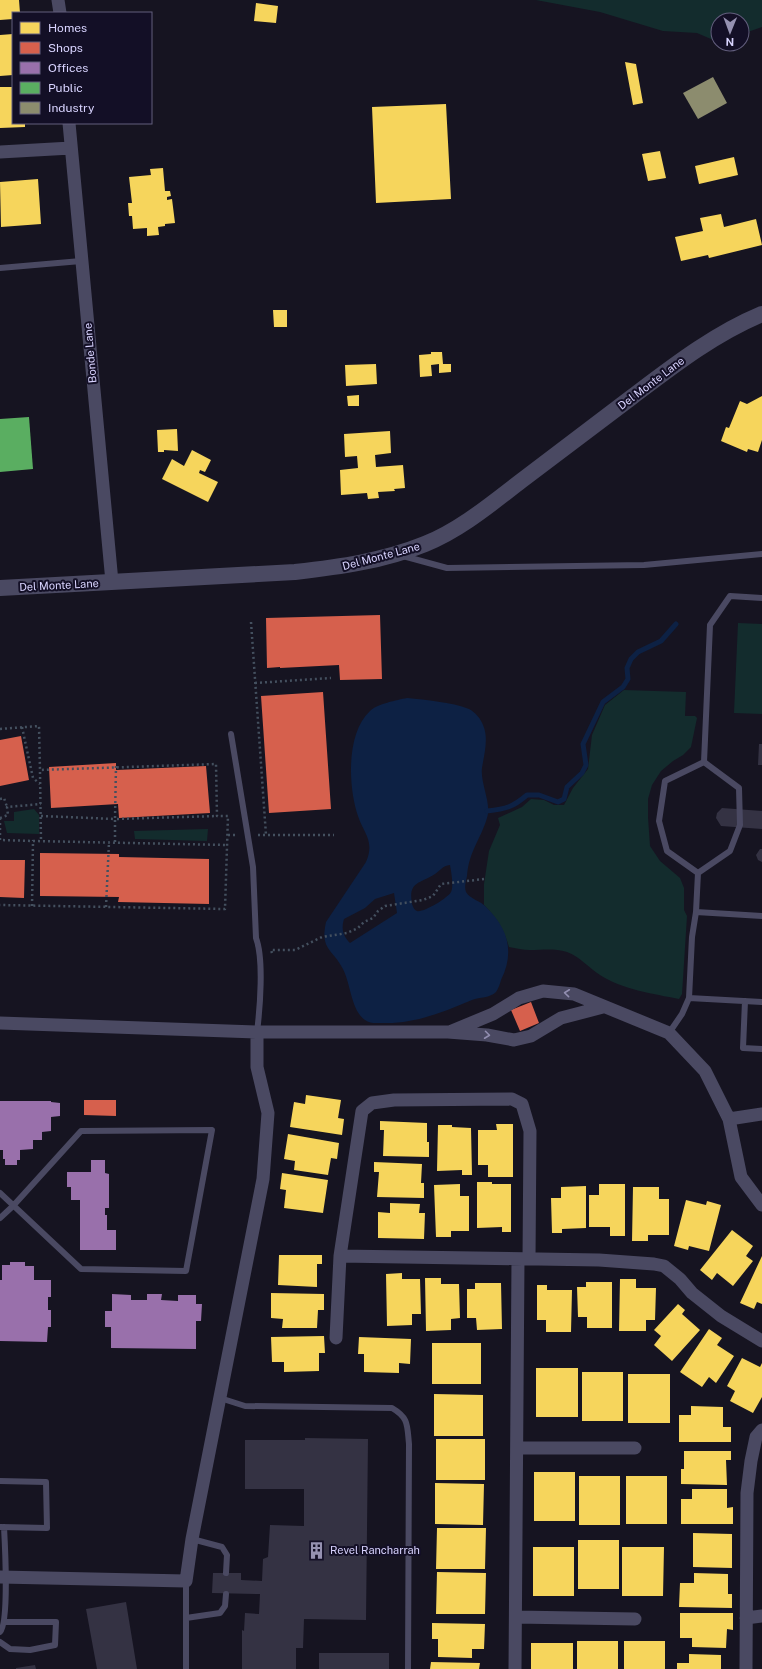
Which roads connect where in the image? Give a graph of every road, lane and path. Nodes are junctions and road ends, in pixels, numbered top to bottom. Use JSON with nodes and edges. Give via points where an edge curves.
{"nodes":[{"id":1,"x":58,"y":0,"type":"edge"},
{"id":2,"x":60,"y":12,"type":"edge"},
{"id":3,"x":69,"y":124,"type":"edge"},
{"id":4,"x":72,"y":148,"type":"junction"},
{"id":5,"x":0,"y":152,"type":"edge"},
{"id":6,"x":81,"y":261,"type":"junction"},
{"id":7,"x":0,"y":268,"type":"edge"},
{"id":8,"x":762,"y":314,"type":"edge"},
{"id":9,"x":396,"y":554,"type":"junction"},
{"id":10,"x":762,"y":554,"type":"edge"},
{"id":11,"x":112,"y":582,"type":"junction"},
{"id":12,"x":0,"y":588,"type":"edge"},
{"id":13,"x":762,"y":598,"type":"edge"},
{"id":14,"x":251,"y":622,"type":"dead end"},
{"id":15,"x":331,"y":678,"type":"dead end"},
{"id":16,"x":255,"y":683,"type":"junction"},
{"id":17,"x":22,"y":727,"type":"junction"},
{"id":18,"x":0,"y":729,"type":"edge"},
{"id":19,"x":231,"y":734,"type":"dead end"},
{"id":20,"x":704,"y":762,"type":"junction"},
{"id":21,"x":116,"y":766,"type":"junction"},
{"id":22,"x":40,"y":772,"type":"dead end"},
{"id":23,"x":40,"y":784,"type":"junction"},
{"id":24,"x":0,"y":799,"type":"edge"},
{"id":25,"x":40,"y":804,"type":"junction"},
{"id":26,"x":7,"y":808,"type":"junction"},
{"id":27,"x":40,"y":816,"type":"junction"},
{"id":28,"x":217,"y":816,"type":"junction"},
{"id":29,"x":0,"y":818,"type":"edge"},
{"id":30,"x":115,"y":819,"type":"junction"},
{"id":31,"x":228,"y":835,"type":"junction"},
{"id":32,"x":248,"y":835,"type":"junction"},
{"id":33,"x":266,"y":835,"type":"junction"},
{"id":34,"x":334,"y":835,"type":"dead end"},
{"id":35,"x":0,"y":840,"type":"edge"},
{"id":36,"x":33,"y":841,"type":"junction"},
{"id":37,"x":41,"y":841,"type":"junction"},
{"id":38,"x":109,"y":842,"type":"junction"},
{"id":39,"x":115,"y":842,"type":"junction"},
{"id":40,"x":227,"y":845,"type":"junction"},
{"id":41,"x":698,"y":873,"type":"junction"},
{"id":42,"x":484,"y":879,"type":"dead end"},
{"id":43,"x":0,"y":905,"type":"edge"},
{"id":44,"x":32,"y":906,"type":"junction"},
{"id":45,"x":106,"y":907,"type":"junction"},
{"id":46,"x":696,"y":912,"type":"junction"},
{"id":47,"x":762,"y":916,"type":"edge"},
{"id":48,"x":271,"y":950,"type":"dead end"},
{"id":49,"x":689,"y":998,"type":"junction"},
{"id":50,"x":744,"y":1001,"type":"junction"},
{"id":51,"x":762,"y":1002,"type":"edge"},
{"id":52,"x":603,"y":1007,"type":"junction"},
{"id":53,"x":0,"y":1023,"type":"edge"},
{"id":54,"x":257,"y":1032,"type":"junction"},
{"id":55,"x":448,"y":1032,"type":"junction"},
{"id":56,"x":669,"y":1033,"type":"junction"},
{"id":57,"x":762,"y":1049,"type":"edge"},
{"id":58,"x":762,"y":1114,"type":"edge"},
{"id":59,"x":729,"y":1119,"type":"junction"},
{"id":60,"x":0,"y":1193,"type":"edge"},
{"id":61,"x":762,"y":1205,"type":"edge"},
{"id":62,"x":13,"y":1206,"type":"junction"},
{"id":63,"x":0,"y":1218,"type":"edge"},
{"id":64,"x":340,"y":1256,"type":"junction"},
{"id":65,"x":523,"y":1259,"type":"junction"},
{"id":66,"x":336,"y":1338,"type":"dead end"},
{"id":67,"x":762,"y":1341,"type":"edge"},
{"id":68,"x":220,"y":1398,"type":"junction"},
{"id":69,"x":762,"y":1430,"type":"edge"},
{"id":70,"x":517,"y":1448,"type":"junction"},
{"id":71,"x":635,"y":1448,"type":"dead end"},
{"id":72,"x":0,"y":1481,"type":"edge"},
{"id":73,"x":2,"y":1527,"type":"edge"},
{"id":74,"x":192,"y":1539,"type":"junction"},
{"id":75,"x":226,"y":1573,"type":"dead end"},
{"id":76,"x":2,"y":1578,"type":"edge"},
{"id":77,"x":186,"y":1581,"type":"junction"},
{"id":78,"x":226,"y":1594,"type":"dead end"},
{"id":79,"x":762,"y":1616,"type":"edge"},
{"id":80,"x":516,"y":1617,"type":"junction"},
{"id":81,"x":186,"y":1618,"type":"junction"},
{"id":82,"x":746,"y":1618,"type":"junction"},
{"id":83,"x":635,"y":1619,"type":"dead end"},
{"id":84,"x":4,"y":1622,"type":"junction"},
{"id":85,"x":0,"y":1632,"type":"edge"},
{"id":86,"x":0,"y":1642,"type":"edge"},
{"id":87,"x":186,"y":1669,"type":"edge"},
{"id":88,"x":408,"y":1669,"type":"edge"},
{"id":89,"x":515,"y":1669,"type":"edge"},
{"id":90,"x":746,"y":1669,"type":"edge"}],
"edges":[{"from":1,"to":2,"type":"street"},
{"from":3,"to":4,"type":"street","name":"Bonde Lane"},
{"from":4,"to":5,"type":"street"},
{"from":4,"to":6,"type":"street","name":"Bonde Lane"},
{"from":6,"to":7,"type":"lane"},
{"from":6,"to":11,"type":"street","name":"Bonde Lane"},
{"from":8,"to":9,"type":"street","name":"Del Monte Lane","via":[[736,325],[677,363],[500,497],[450,531],[425,544]]},
{"from":9,"to":10,"type":"lane","via":[[447,568],[644,565]]},
{"from":9,"to":11,"type":"street","name":"Del Monte Lane","via":[[334,568],[295,572]]},
{"from":11,"to":12,"type":"street","name":"Del Monte Lane"},
{"from":13,"to":20,"type":"lane","via":[[730,596],[710,625]]},
{"from":14,"to":16,"type":"path"},
{"from":15,"to":16,"type":"path"},
{"from":16,"to":33,"type":"path"},
{"from":17,"to":18,"type":"path"},
{"from":17,"to":21,"type":"path","via":[[39,726],[40,770]]},
{"from":17,"to":23,"type":"path","via":[[33,778]]},
{"from":19,"to":32,"type":"lane"},
{"from":20,"to":41,"type":"lane","via":[[739,788],[740,825],[730,851]]},
{"from":20,"to":41,"type":"lane","via":[[665,781],[659,821],[667,851]]},
{"from":21,"to":28,"type":"path","via":[[216,764]]},
{"from":21,"to":30,"type":"path"},
{"from":22,"to":23,"type":"path"},
{"from":23,"to":25,"type":"path"},
{"from":24,"to":26,"type":"path","via":[[4,798]]},
{"from":25,"to":26,"type":"path"},
{"from":25,"to":27,"type":"path"},
{"from":26,"to":29,"type":"path","via":[[8,815]]},
{"from":27,"to":30,"type":"path"},
{"from":27,"to":37,"type":"path"},
{"from":28,"to":30,"type":"path"},
{"from":28,"to":31,"type":"path","via":[[228,816]]},
{"from":29,"to":35,"type":"path"},
{"from":30,"to":39,"type":"path"},
{"from":31,"to":32,"type":"path"},
{"from":31,"to":40,"type":"path"},
{"from":32,"to":33,"type":"path"},
{"from":32,"to":54,"type":"lane","via":[[253,867],[256,938],[260,948]]},
{"from":33,"to":34,"type":"path"},
{"from":35,"to":36,"type":"path"},
{"from":36,"to":37,"type":"path"},
{"from":36,"to":44,"type":"path"},
{"from":37,"to":38,"type":"path"},
{"from":38,"to":39,"type":"path"},
{"from":38,"to":45,"type":"path"},
{"from":39,"to":40,"type":"path"},
{"from":40,"to":45,"type":"path","via":[[225,910]]},
{"from":41,"to":46,"type":"lane"},
{"from":42,"to":48,"type":"path","via":[[440,884],[433,896],[385,906],[373,918],[347,934],[322,937],[295,950]]},
{"from":43,"to":44,"type":"path"},
{"from":44,"to":45,"type":"path"},
{"from":46,"to":47,"type":"lane"},
{"from":46,"to":49,"type":"lane"},
{"from":49,"to":50,"type":"lane"},
{"from":49,"to":56,"type":"lane"},
{"from":50,"to":51,"type":"lane"},
{"from":50,"to":57,"type":"lane","via":[[743,1048]]},
{"from":55,"to":52,"type":"street","one_way":true,"via":[[514,1040],[531,1036],[561,1018]]},
{"from":52,"to":55,"type":"street","one_way":true,"via":[[574,994],[543,991],[519,998],[493,1014]]},
{"from":52,"to":56,"type":"street"},
{"from":53,"to":54,"type":"street"},
{"from":54,"to":55,"type":"street"},
{"from":54,"to":68,"type":"street","via":[[257,1067],[268,1113],[263,1180]]},
{"from":56,"to":59,"type":"street","via":[[705,1071]]},
{"from":58,"to":59,"type":"street"},
{"from":59,"to":61,"type":"street","via":[[741,1177]]},
{"from":60,"to":62,"type":"lane"},
{"from":62,"to":62,"type":"lane","via":[[81,1269],[186,1271],[212,1130],[81,1131]]},
{"from":62,"to":63,"type":"lane"},
{"from":64,"to":65,"type":"street"},
{"from":64,"to":65,"type":"street","via":[[362,1111],[372,1103],[394,1100],[512,1099],[522,1104],[530,1131]]},
{"from":64,"to":66,"type":"street"},
{"from":65,"to":67,"type":"street","via":[[598,1260],[664,1266],[721,1316]]},
{"from":65,"to":70,"type":"street"},
{"from":68,"to":74,"type":"street"},
{"from":68,"to":88,"type":"lane","via":[[246,1406],[392,1408],[401,1413],[407,1421]]},
{"from":69,"to":82,"type":"street","via":[[756,1437],[750,1461],[747,1493]]},
{"from":70,"to":71,"type":"street"},
{"from":70,"to":80,"type":"street"},
{"from":72,"to":73,"type":"lane","via":[[46,1482],[47,1528]]},
{"from":73,"to":76,"type":"lane"},
{"from":74,"to":75,"type":"lane","via":[[222,1547],[227,1555]]},
{"from":74,"to":77,"type":"street"},
{"from":76,"to":77,"type":"street"},
{"from":76,"to":84,"type":"lane","via":[[6,1612]]},
{"from":77,"to":81,"type":"lane"},
{"from":78,"to":81,"type":"lane","via":[[225,1606],[220,1613]]},
{"from":79,"to":82,"type":"street"},
{"from":80,"to":83,"type":"street"},
{"from":80,"to":89,"type":"street"},
{"from":81,"to":87,"type":"lane"},
{"from":82,"to":90,"type":"street"},
{"from":84,"to":85,"type":"lane"},
{"from":84,"to":86,"type":"lane","via":[[56,1622],[55,1644],[30,1650],[10,1649]]}]}
